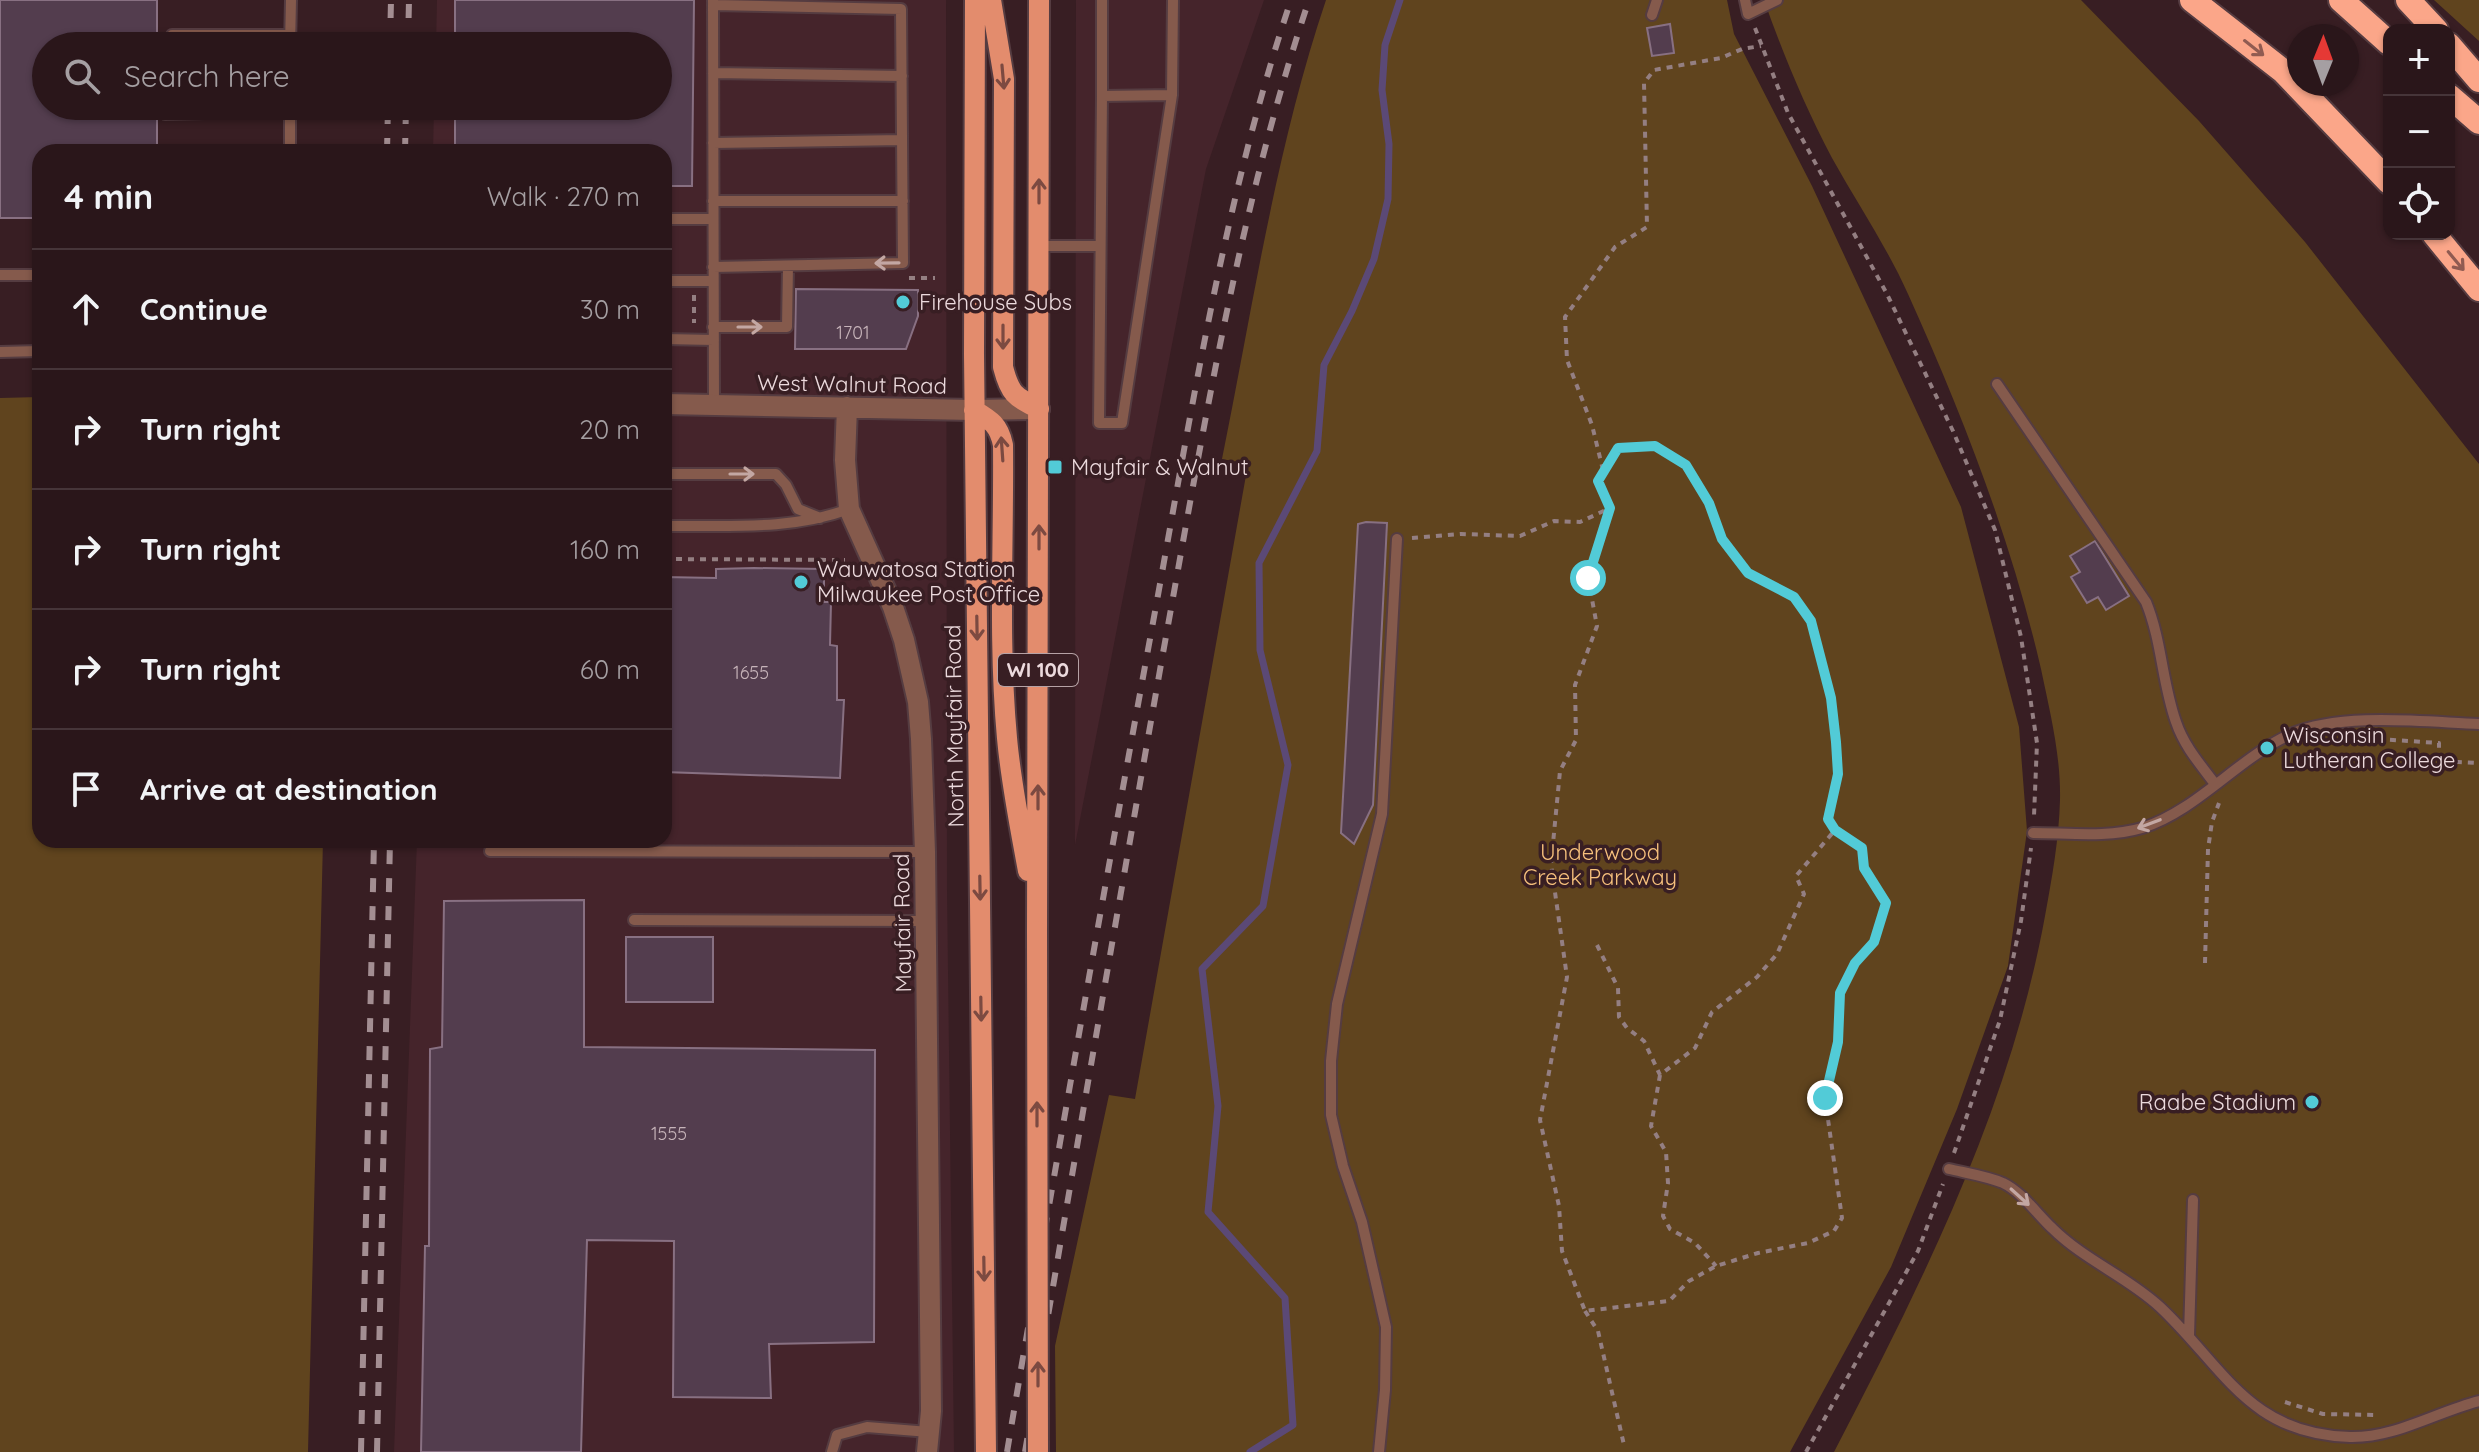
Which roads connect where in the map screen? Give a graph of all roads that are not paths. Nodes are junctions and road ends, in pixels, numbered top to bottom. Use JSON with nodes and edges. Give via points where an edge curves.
{"nodes":[{"id":1,"x":291,"y":0,"type":"edge"},
{"id":2,"x":975,"y":0,"type":"edge"},
{"id":3,"x":991,"y":0,"type":"edge"},
{"id":4,"x":1039,"y":0,"type":"edge"},
{"id":5,"x":1102,"y":0,"type":"edge"},
{"id":6,"x":1173,"y":0,"type":"edge"},
{"id":7,"x":1657,"y":0,"type":"edge"},
{"id":8,"x":1745,"y":0,"type":"edge"},
{"id":9,"x":1777,"y":0,"type":"edge"},
{"id":10,"x":2192,"y":0,"type":"edge"},
{"id":11,"x":2341,"y":0,"type":"edge"},
{"id":12,"x":2408,"y":0,"type":"edge"},
{"id":13,"x":713,"y":3,"type":"edge"},
{"id":14,"x":1652,"y":15,"type":"dead end"},
{"id":15,"x":2430,"y":24,"type":"edge"},
{"id":16,"x":290,"y":32,"type":"edge"},
{"id":17,"x":2383,"y":38,"type":"edge"},
{"id":18,"x":2455,"y":52,"type":"edge"},
{"id":19,"x":713,"y":73,"type":"junction"},
{"id":20,"x":902,"y":76,"type":"junction"},
{"id":21,"x":2479,"y":80,"type":"edge"},
{"id":22,"x":1172,"y":95,"type":"junction"},
{"id":23,"x":1102,"y":96,"type":"junction"},
{"id":24,"x":2455,"y":101,"type":"edge"},
{"id":25,"x":290,"y":120,"type":"edge"},
{"id":26,"x":2479,"y":122,"type":"edge"},
{"id":27,"x":902,"y":140,"type":"junction"},
{"id":28,"x":713,"y":143,"type":"junction"},
{"id":29,"x":290,"y":144,"type":"edge"},
{"id":30,"x":2383,"y":176,"type":"edge"},
{"id":31,"x":713,"y":201,"type":"junction"},
{"id":32,"x":903,"y":201,"type":"junction"},
{"id":33,"x":672,"y":219,"type":"edge"},
{"id":34,"x":713,"y":219,"type":"junction"},
{"id":35,"x":2439,"y":240,"type":"edge"},
{"id":36,"x":1039,"y":246,"type":"junction"},
{"id":37,"x":1100,"y":246,"type":"junction"},
{"id":38,"x":788,"y":266,"type":"junction"},
{"id":39,"x":713,"y":267,"type":"junction"},
{"id":40,"x":0,"y":275,"type":"edge"},
{"id":41,"x":32,"y":275,"type":"edge"},
{"id":42,"x":672,"y":281,"type":"edge"},
{"id":43,"x":713,"y":281,"type":"junction"},
{"id":44,"x":2479,"y":289,"type":"edge"},
{"id":45,"x":713,"y":327,"type":"junction"},
{"id":46,"x":672,"y":339,"type":"edge"},
{"id":47,"x":714,"y":340,"type":"junction"},
{"id":48,"x":32,"y":351,"type":"edge"},
{"id":49,"x":0,"y":352,"type":"edge"},
{"id":50,"x":1997,"y":384,"type":"dead end"},
{"id":51,"x":672,"y":404,"type":"edge"},
{"id":52,"x":714,"y":406,"type":"junction"},
{"id":53,"x":847,"y":407,"type":"junction"},
{"id":54,"x":1039,"y":409,"type":"junction"},
{"id":55,"x":974,"y":410,"type":"junction"},
{"id":56,"x":672,"y":474,"type":"edge"},
{"id":57,"x":849,"y":509,"type":"junction"},
{"id":58,"x":822,"y":518,"type":"junction"},
{"id":59,"x":672,"y":526,"type":"edge"},
{"id":60,"x":1397,"y":539,"type":"road end"},
{"id":61,"x":2479,"y":724,"type":"edge"},
{"id":62,"x":2215,"y":784,"type":"junction"},
{"id":63,"x":2033,"y":833,"type":"road end"},
{"id":64,"x":490,"y":851,"type":"dead end"},
{"id":65,"x":925,"y":852,"type":"junction"},
{"id":66,"x":634,"y":920,"type":"dead end"},
{"id":67,"x":926,"y":921,"type":"junction"},
{"id":68,"x":1037,"y":924,"type":"junction"},
{"id":69,"x":1949,"y":1169,"type":"road end"},
{"id":70,"x":2193,"y":1200,"type":"dead end"},
{"id":71,"x":2189,"y":1336,"type":"junction"},
{"id":72,"x":2479,"y":1401,"type":"edge"},
{"id":73,"x":928,"y":1442,"type":"edge"},
{"id":74,"x":832,"y":1452,"type":"edge"},
{"id":75,"x":986,"y":1452,"type":"edge"},
{"id":76,"x":1038,"y":1452,"type":"edge"},
{"id":77,"x":1379,"y":1452,"type":"edge"}],
"edges":[{"from":1,"to":16,"type":"lane"},
{"from":2,"to":55,"type":"main road","name":"North Mayfair Road","number":"WI 100"},
{"from":3,"to":54,"type":"main road","one_way":true,"via":[[1004,79],[1003,367],[1015,397]]},
{"from":36,"to":4,"type":"main road","number":"WI 100","one_way":true},
{"from":5,"to":23,"type":"lane"},
{"from":6,"to":22,"type":"lane"},
{"from":7,"to":14,"type":"lane"},
{"from":8,"to":9,"type":"lane","via":[[1748,14]]},
{"from":10,"to":30,"type":"highway","one_way":true,"via":[[2283,71]]},
{"from":11,"to":17,"type":"highway"},
{"from":12,"to":15,"type":"highway"},
{"from":13,"to":19,"type":"lane"},
{"from":13,"to":20,"type":"lane","via":[[901,9]]},
{"from":18,"to":21,"type":"highway"},
{"from":19,"to":20,"type":"lane"},
{"from":19,"to":28,"type":"lane"},
{"from":20,"to":27,"type":"lane"},
{"from":22,"to":23,"type":"lane"},
{"from":22,"to":37,"type":"lane","via":[[1122,423],[1099,423]]},
{"from":23,"to":37,"type":"lane"},
{"from":24,"to":26,"type":"highway"},
{"from":25,"to":29,"type":"lane"},
{"from":27,"to":28,"type":"lane"},
{"from":27,"to":32,"type":"lane"},
{"from":28,"to":31,"type":"lane"},
{"from":31,"to":32,"type":"lane"},
{"from":31,"to":34,"type":"lane"},
{"from":32,"to":38,"type":"lane","one_way":true,"via":[[903,263]]},
{"from":33,"to":34,"type":"lane"},
{"from":34,"to":39,"type":"lane"},
{"from":35,"to":44,"type":"highway","one_way":true},
{"from":36,"to":37,"type":"lane"},
{"from":36,"to":54,"type":"main road","number":"WI 100"},
{"from":38,"to":39,"type":"lane"},
{"from":45,"to":38,"type":"lane","one_way":true,"via":[[787,327]]},
{"from":39,"to":43,"type":"lane"},
{"from":40,"to":41,"type":"lane"},
{"from":42,"to":43,"type":"lane"},
{"from":43,"to":45,"type":"lane"},
{"from":45,"to":47,"type":"lane"},
{"from":46,"to":47,"type":"lane"},
{"from":47,"to":52,"type":"lane"},
{"from":48,"to":49,"type":"lane"},
{"from":50,"to":62,"type":"lane","via":[[2146,602],[2175,722],[2192,756]]},
{"from":51,"to":52,"type":"street","name":"West Walnut Road"},
{"from":52,"to":53,"type":"street","name":"West Walnut Road"},
{"from":53,"to":55,"type":"street","name":"West Walnut Road"},
{"from":53,"to":57,"type":"street","name":"Mayfair Road"},
{"from":54,"to":55,"type":"street","name":"West Walnut Road"},
{"from":68,"to":54,"type":"main road","number":"WI 100","one_way":true},
{"from":68,"to":55,"type":"main road","one_way":true,"via":[[1006,735],[1003,445],[994,422]]},
{"from":55,"to":75,"type":"main road","name":"North Mayfair Road","number":"WI 100","one_way":true},
{"from":56,"to":58,"type":"lane","one_way":true,"via":[[776,474],[798,509]]},
{"from":57,"to":58,"type":"lane"},
{"from":57,"to":65,"type":"street","name":"Mayfair Road","via":[[893,607],[912,674],[921,739]]},
{"from":58,"to":59,"type":"lane","via":[[785,525]]},
{"from":60,"to":77,"type":"lane","via":[[1382,814],[1337,1004],[1331,1061],[1331,1115],[1386,1327]]},
{"from":61,"to":62,"type":"lane","via":[[2331,724],[2294,733]]},
{"from":62,"to":63,"type":"lane","one_way":true,"via":[[2143,827],[2119,833]]},
{"from":64,"to":65,"type":"lane"},
{"from":65,"to":67,"type":"street","name":"Mayfair Road"},
{"from":66,"to":67,"type":"lane"},
{"from":67,"to":73,"type":"street","name":"Mayfair Road"},
{"from":76,"to":68,"type":"main road","number":"WI 100","one_way":true,"bridge":true},
{"from":69,"to":71,"type":"lane","one_way":true,"via":[[2015,1191],[2074,1248],[2156,1303]]},
{"from":70,"to":71,"type":"lane"},
{"from":71,"to":72,"type":"lane","via":[[2245,1400],[2302,1429],[2352,1437],[2378,1434]]},
{"from":73,"to":74,"type":"lane","via":[[867,1427],[837,1435]]}]}
